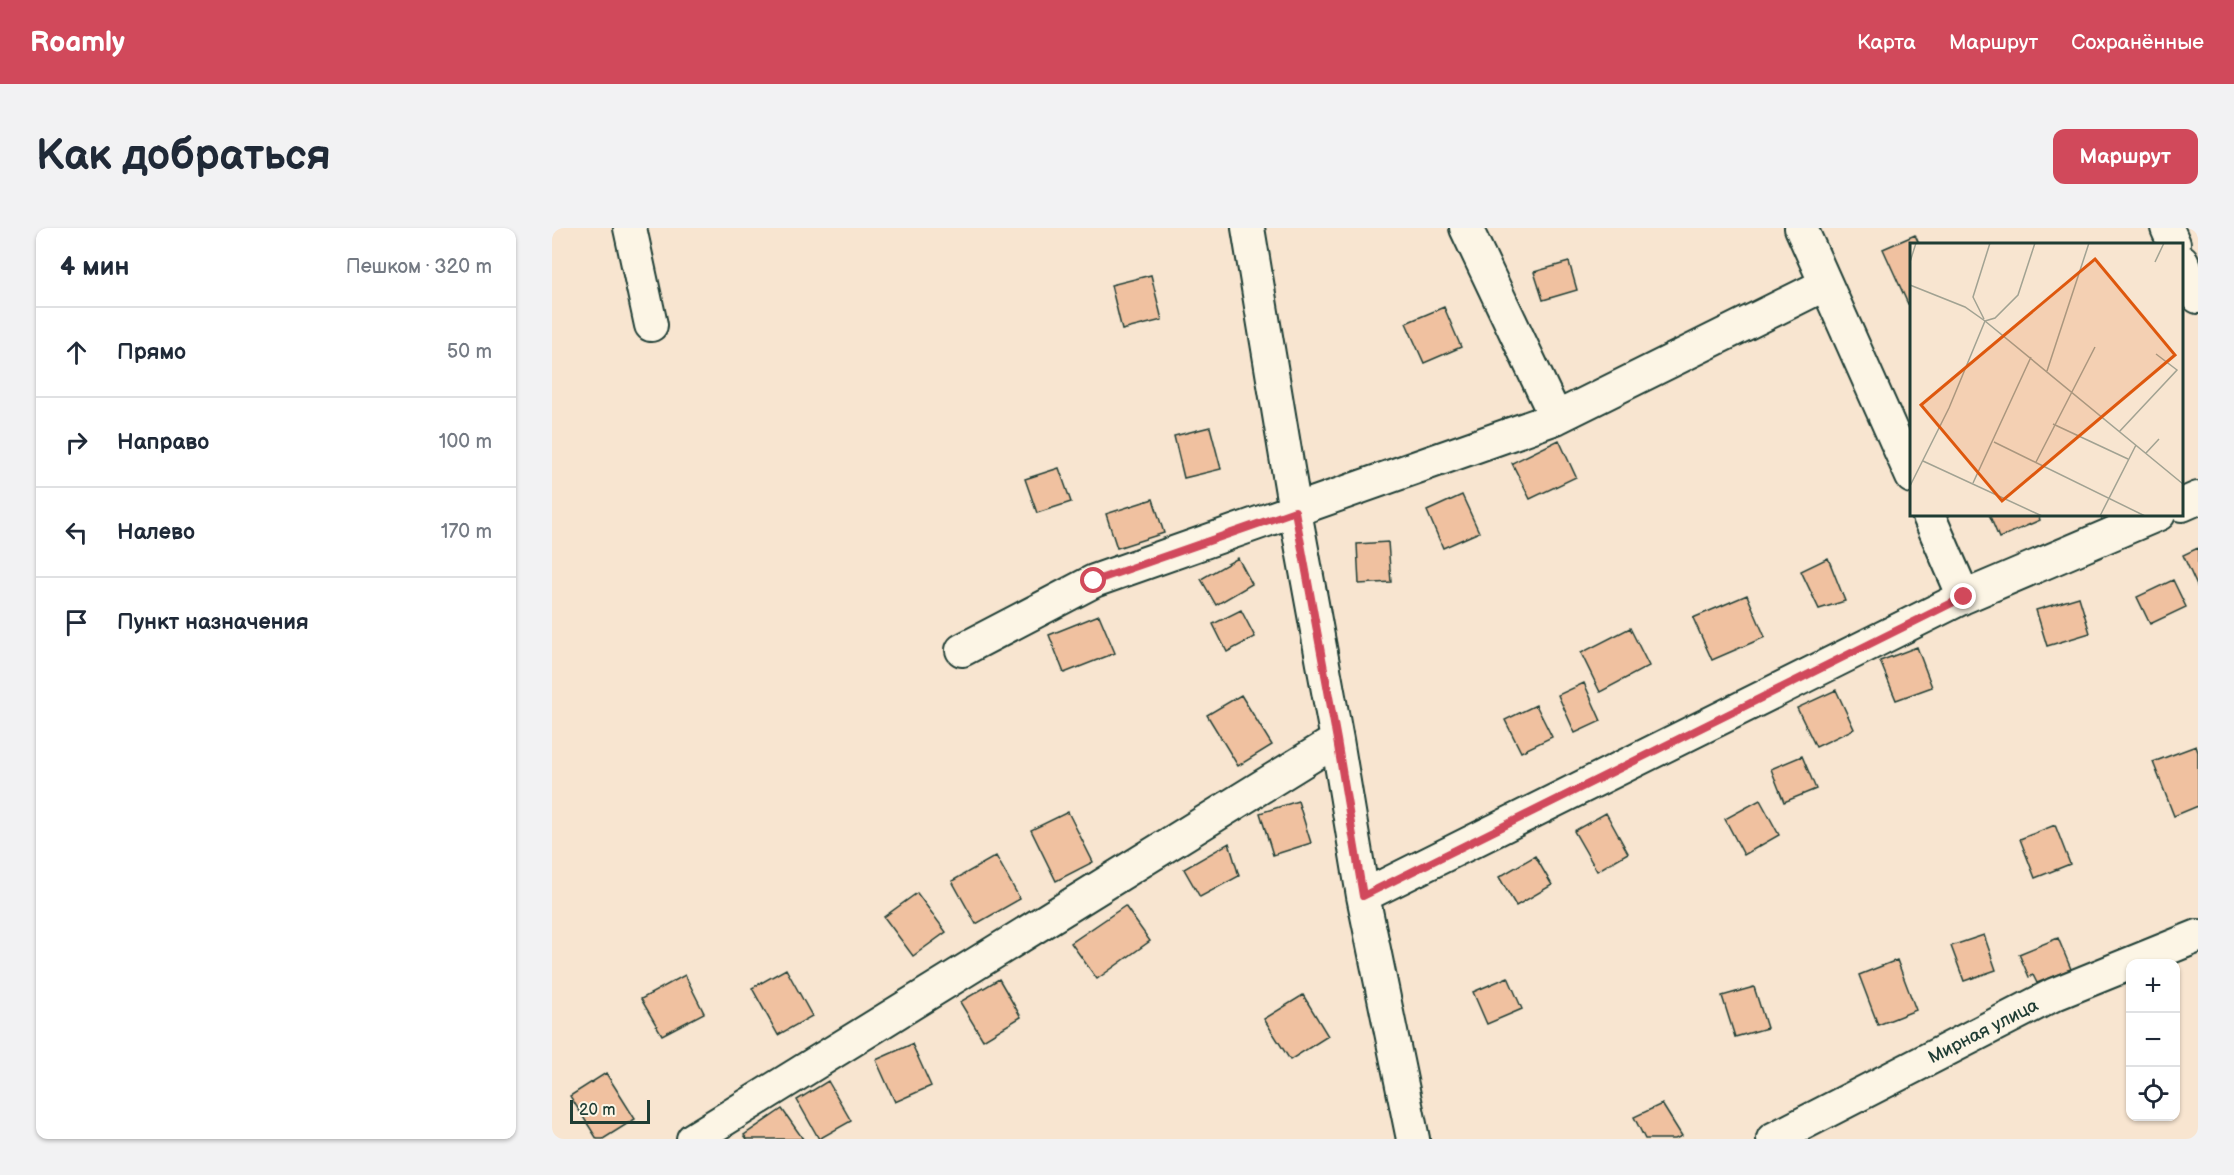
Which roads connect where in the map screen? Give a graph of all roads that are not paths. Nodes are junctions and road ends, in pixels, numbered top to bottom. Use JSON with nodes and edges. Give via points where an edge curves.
{"nodes":[{"id":1,"x":630,"y":228,"type":"edge"},
{"id":2,"x":1248,"y":228,"type":"edge"},
{"id":3,"x":1466,"y":228,"type":"edge"},
{"id":4,"x":1801,"y":228,"type":"edge"},
{"id":5,"x":2167,"y":228,"type":"edge"},
{"id":6,"x":2174,"y":243,"type":"edge"},
{"id":7,"x":2183,"y":265,"type":"edge"},
{"id":8,"x":1826,"y":284,"type":"junction"},
{"id":9,"x":2198,"y":297,"type":"edge"},
{"id":10,"x":651,"y":325,"type":"dead end"},
{"id":11,"x":1556,"y":418,"type":"junction"},
{"id":12,"x":1910,"y":475,"type":"edge"},
{"id":13,"x":2198,"y":498,"type":"edge"},
{"id":14,"x":2183,"y":504,"type":"edge"},
{"id":15,"x":1295,"y":511,"type":"junction"},
{"id":16,"x":1929,"y":516,"type":"edge"},
{"id":17,"x":2153,"y":516,"type":"edge"},
{"id":18,"x":1964,"y":597,"type":"junction"},
{"id":19,"x":962,"y":650,"type":"dead end"},
{"id":20,"x":1337,"y":740,"type":"junction"},
{"id":21,"x":1363,"y":896,"type":"junction"},
{"id":22,"x":2198,"y":936,"type":"edge"},
{"id":23,"x":693,"y":1139,"type":"edge"},
{"id":24,"x":1413,"y":1139,"type":"edge"},
{"id":25,"x":1773,"y":1139,"type":"edge"}],
"edges":[{"from":1,"to":10,"type":"street"},
{"from":2,"to":15,"type":"street"},
{"from":3,"to":11,"type":"street"},
{"from":4,"to":8,"type":"street"},
{"from":5,"to":6,"type":"street"},
{"from":7,"to":9,"type":"street"},
{"from":8,"to":11,"type":"street"},
{"from":8,"to":12,"type":"street"},
{"from":11,"to":15,"type":"street"},
{"from":13,"to":14,"type":"street"},
{"from":15,"to":19,"type":"street","via":[[1094,581]]},
{"from":15,"to":20,"type":"street"},
{"from":16,"to":18,"type":"street"},
{"from":17,"to":18,"type":"street"},
{"from":18,"to":21,"type":"street"},
{"from":20,"to":21,"type":"street"},
{"from":20,"to":23,"type":"street"},
{"from":21,"to":24,"type":"street"},
{"from":22,"to":25,"type":"street","name":"Мирная улица","via":[[2055,994]]}]}
